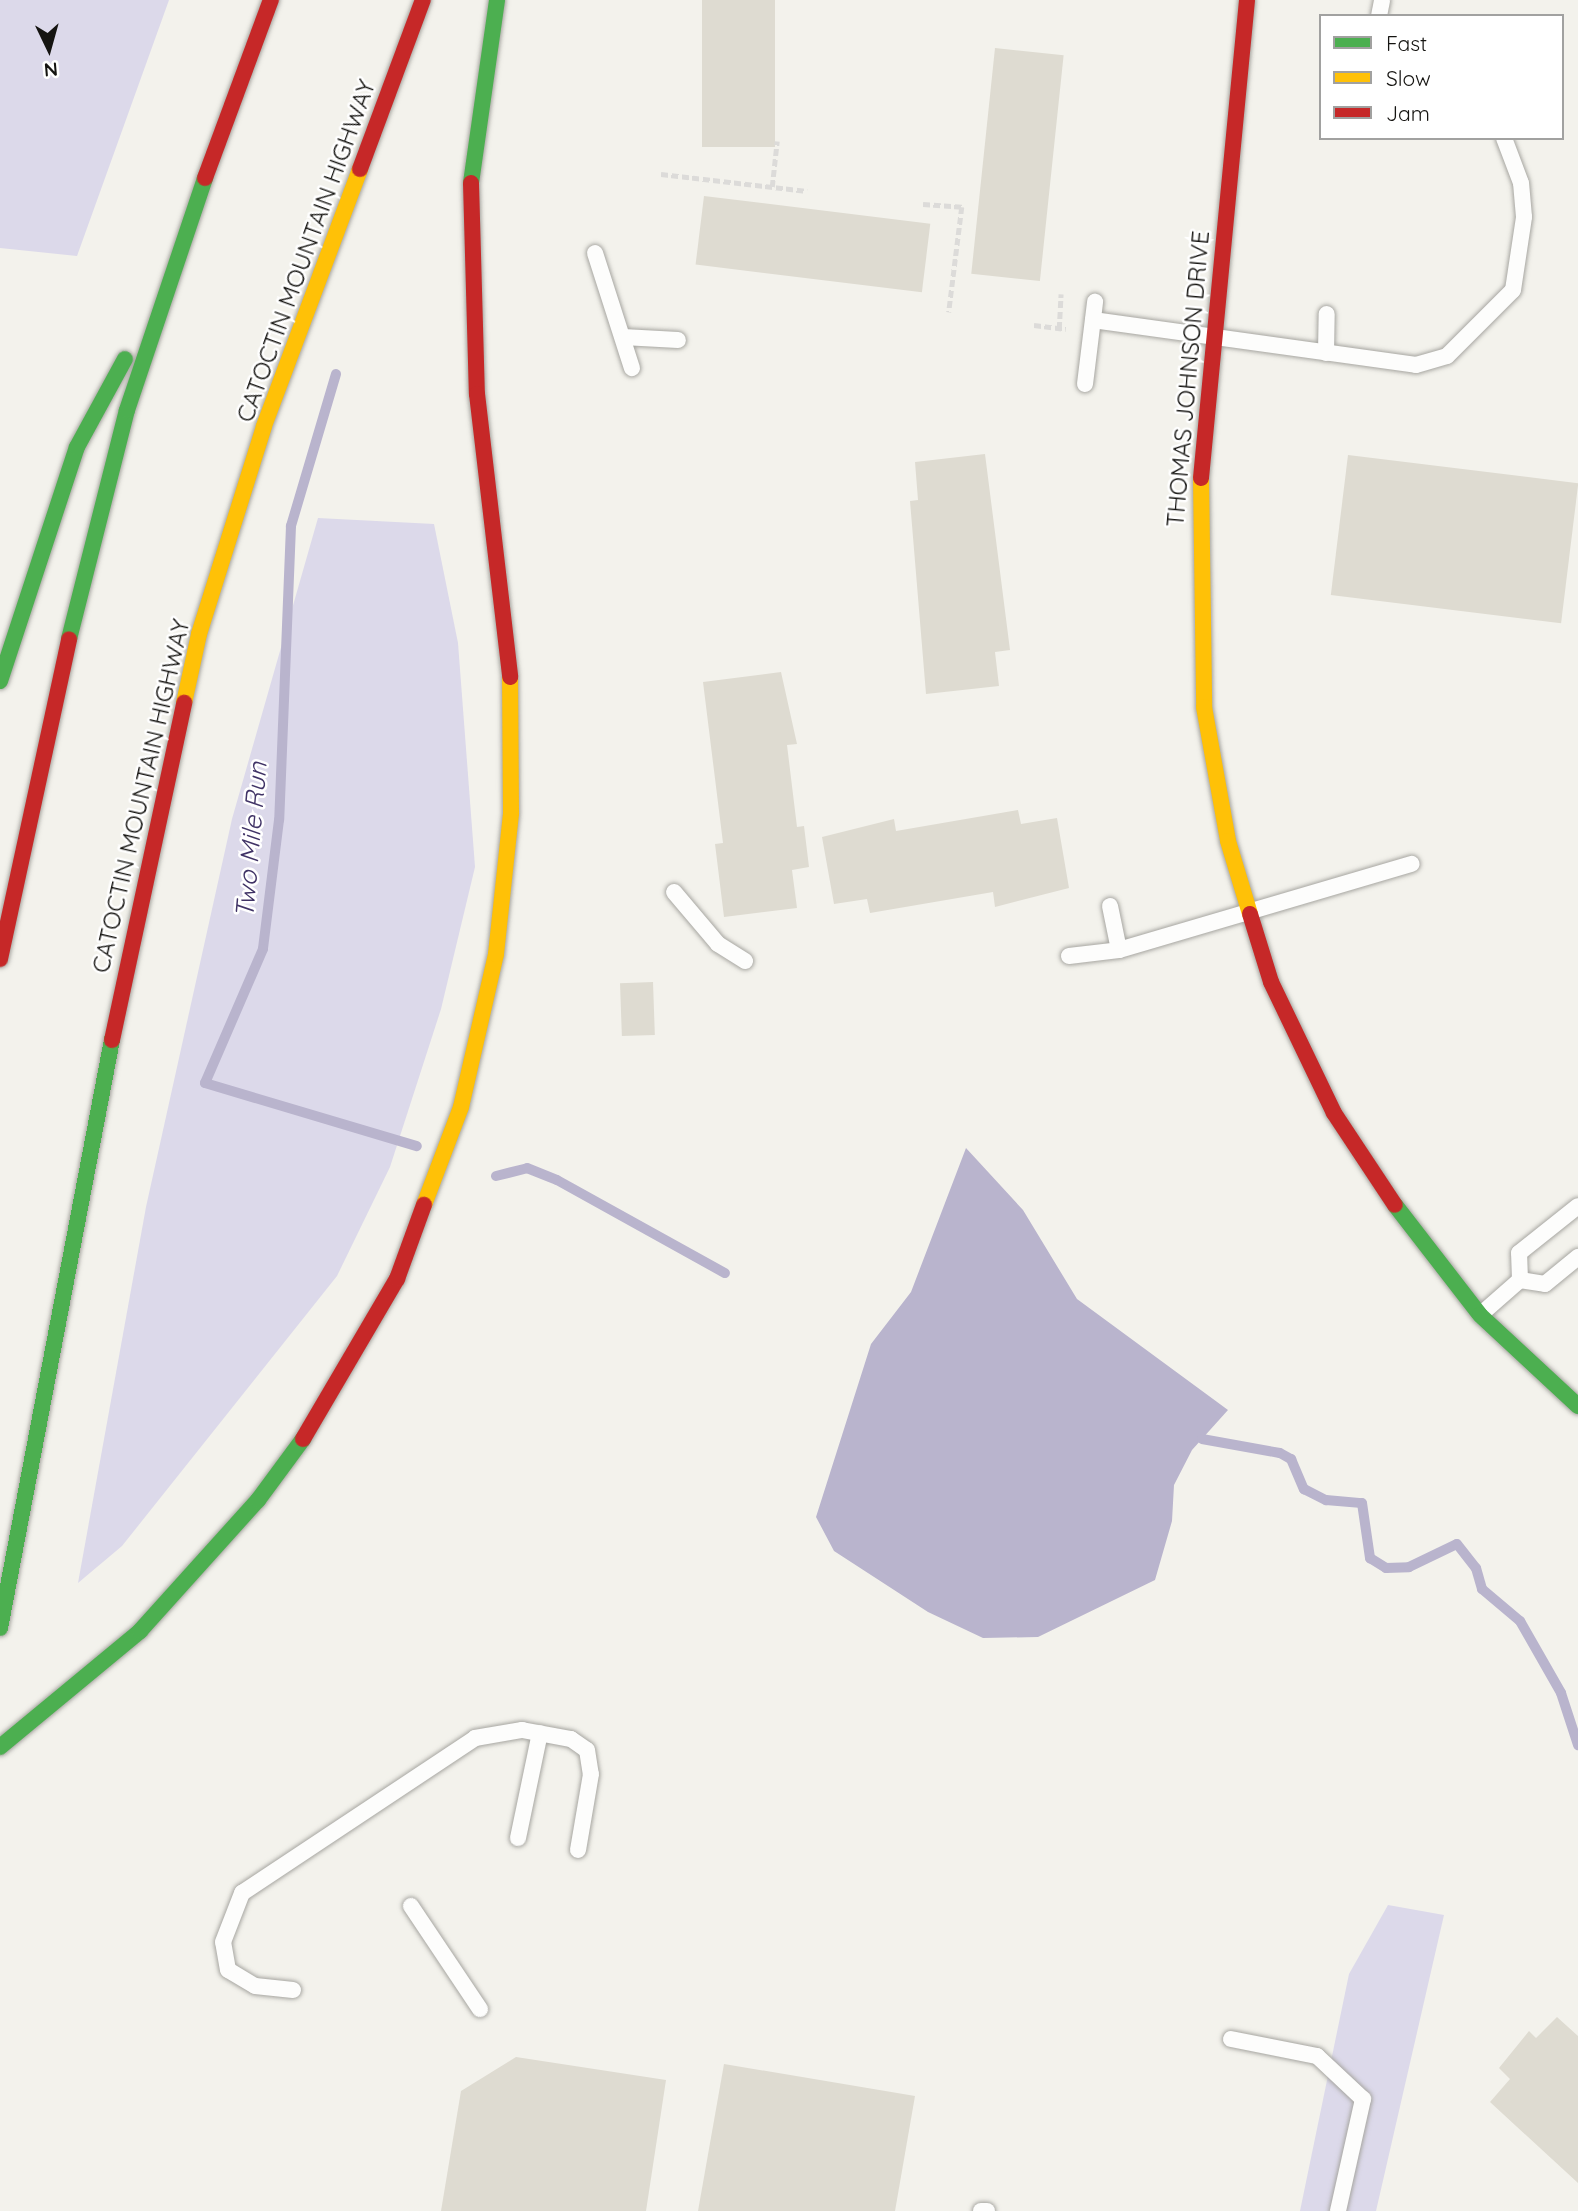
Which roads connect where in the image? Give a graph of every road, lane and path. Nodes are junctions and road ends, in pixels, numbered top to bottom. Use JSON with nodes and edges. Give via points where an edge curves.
{"nodes":[{"id":1,"x":271,"y":0,"type":"edge"},
{"id":2,"x":423,"y":0,"type":"edge"},
{"id":3,"x":497,"y":0,"type":"edge"},
{"id":4,"x":1247,"y":0,"type":"edge"},
{"id":5,"x":1505,"y":140,"type":"edge"},
{"id":6,"x":777,"y":141,"type":"dead end"},
{"id":7,"x":661,"y":174,"type":"dead end"},
{"id":8,"x":772,"y":187,"type":"junction"},
{"id":9,"x":807,"y":191,"type":"dead end"},
{"id":10,"x":923,"y":204,"type":"dead end"},
{"id":11,"x":595,"y":253,"type":"dead end"},
{"id":12,"x":166,"y":283,"type":"junction"},
{"id":13,"x":1061,"y":294,"type":"dead end"},
{"id":14,"x":1095,"y":302,"type":"dead end"},
{"id":15,"x":949,"y":312,"type":"dead end"},
{"id":16,"x":1327,"y":314,"type":"dead end"},
{"id":17,"x":1093,"y":320,"type":"junction"},
{"id":18,"x":1059,"y":328,"type":"dead end"},
{"id":19,"x":623,"y":337,"type":"junction"},
{"id":20,"x":1212,"y":339,"type":"junction"},
{"id":21,"x":678,"y":340,"type":"dead end"},
{"id":22,"x":1326,"y":353,"type":"junction"},
{"id":23,"x":632,"y":368,"type":"dead end"},
{"id":24,"x":1085,"y":384,"type":"dead end"},
{"id":25,"x":0,"y":681,"type":"edge"},
{"id":26,"x":1412,"y":864,"type":"dead end"},
{"id":27,"x":674,"y":892,"type":"dead end"},
{"id":28,"x":1110,"y":906,"type":"dead end"},
{"id":29,"x":1247,"y":912,"type":"junction"},
{"id":30,"x":1119,"y":950,"type":"junction"},
{"id":31,"x":1069,"y":956,"type":"dead end"},
{"id":32,"x":0,"y":959,"type":"edge"},
{"id":33,"x":745,"y":961,"type":"dead end"},
{"id":34,"x":1578,"y":1206,"type":"edge"},
{"id":35,"x":1578,"y":1257,"type":"edge"},
{"id":36,"x":1520,"y":1280,"type":"junction"},
{"id":37,"x":1480,"y":1315,"type":"junction"},
{"id":38,"x":1578,"y":1406,"type":"edge"},
{"id":39,"x":0,"y":1628,"type":"edge"},
{"id":40,"x":540,"y":1733,"type":"junction"},
{"id":41,"x":0,"y":1747,"type":"edge"},
{"id":42,"x":518,"y":1838,"type":"dead end"},
{"id":43,"x":579,"y":1850,"type":"dead end"},
{"id":44,"x":411,"y":1906,"type":"dead end"},
{"id":45,"x":293,"y":1990,"type":"dead end"},
{"id":46,"x":480,"y":2009,"type":"dead end"},
{"id":47,"x":1231,"y":2039,"type":"dead end"},
{"id":48,"x":981,"y":2211,"type":"edge"},
{"id":49,"x":987,"y":2211,"type":"edge"},
{"id":50,"x":1338,"y":2211,"type":"edge"}],
"edges":[{"from":1,"to":12,"type":"main road"},
{"from":2,"to":39,"type":"main road","name":"CATOCTIN MOUNTAIN HIGHWAY","via":[[264,426],[199,634],[92,1136]]},
{"from":3,"to":41,"type":"main road","via":[[474,132],[469,219],[477,394],[510,666],[511,813],[496,954],[461,1107],[397,1279],[310,1430],[258,1500],[140,1632]]},
{"from":4,"to":20,"type":"main road","name":"THOMAS JOHNSON DRIVE"},
{"from":5,"to":22,"type":"lane","via":[[1521,183],[1524,217],[1513,290],[1504,301],[1447,356],[1416,365]]},
{"from":6,"to":8,"type":"path"},
{"from":7,"to":8,"type":"path"},
{"from":8,"to":9,"type":"path"},
{"from":10,"to":15,"type":"path","via":[[962,207]]},
{"from":11,"to":19,"type":"lane"},
{"from":12,"to":25,"type":"main road","via":[[77,447]]},
{"from":12,"to":32,"type":"main road","via":[[85,575]]},
{"from":13,"to":18,"type":"path"},
{"from":14,"to":17,"type":"lane"},
{"from":16,"to":22,"type":"lane"},
{"from":17,"to":20,"type":"lane"},
{"from":17,"to":24,"type":"lane"},
{"from":19,"to":21,"type":"lane"},
{"from":19,"to":23,"type":"lane"},
{"from":20,"to":22,"type":"lane"},
{"from":20,"to":29,"type":"main road","name":"THOMAS JOHNSON DRIVE","via":[[1197,521],[1199,651],[1215,777]]},
{"from":26,"to":29,"type":"lane"},
{"from":27,"to":33,"type":"lane","via":[[718,944]]},
{"from":28,"to":30,"type":"lane"},
{"from":29,"to":30,"type":"lane"},
{"from":29,"to":37,"type":"main road","name":"THOMAS JOHNSON DRIVE","via":[[1271,982],[1334,1113],[1417,1239]]},
{"from":30,"to":31,"type":"lane"},
{"from":34,"to":36,"type":"lane","via":[[1519,1254]]},
{"from":35,"to":36,"type":"lane","via":[[1545,1284]]},
{"from":36,"to":37,"type":"lane"},
{"from":37,"to":38,"type":"main road","name":"THOMAS JOHNSON DRIVE"},
{"from":40,"to":42,"type":"lane"},
{"from":40,"to":43,"type":"lane","via":[[587,1750],[590,1774]]},
{"from":40,"to":45,"type":"lane","via":[[475,1738],[242,1894],[223,1941],[228,1970],[255,1986]]},
{"from":44,"to":46,"type":"lane"},
{"from":47,"to":50,"type":"lane","via":[[1317,2056],[1363,2099]]},
{"from":48,"to":49,"type":"lane"}]}
